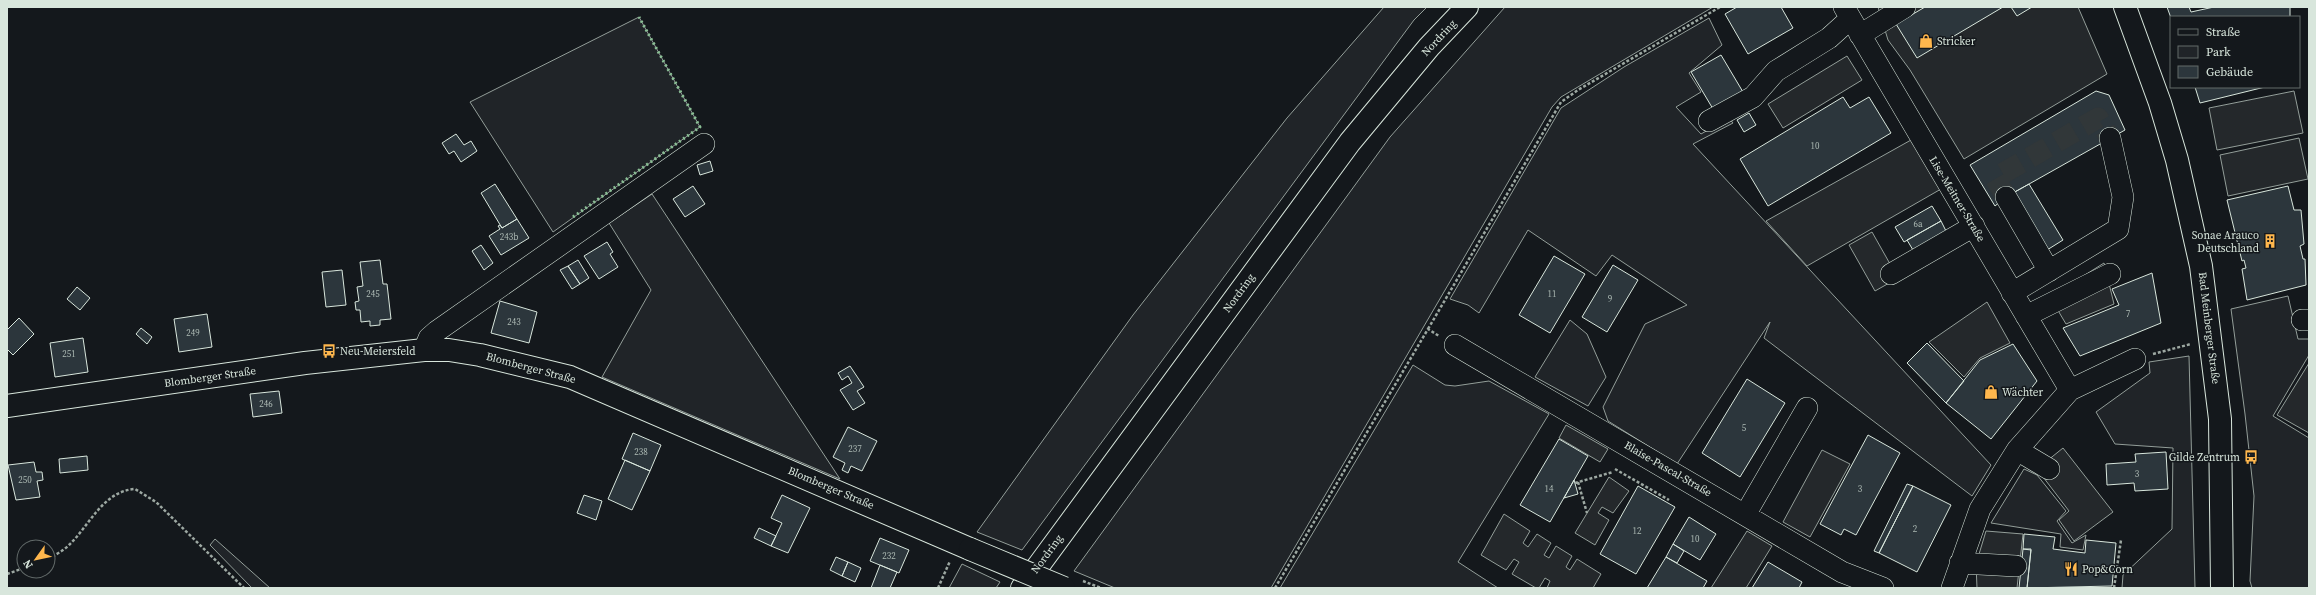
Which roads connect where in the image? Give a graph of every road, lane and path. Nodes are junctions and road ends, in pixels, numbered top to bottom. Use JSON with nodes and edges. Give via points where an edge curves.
{"nodes":[{"id":1,"x":1468,"y":7,"type":"edge"},
{"id":2,"x":1720,"y":7,"type":"edge"},
{"id":3,"x":1905,"y":7,"type":"edge"},
{"id":4,"x":2124,"y":7,"type":"edge"},
{"id":5,"x":1851,"y":20,"type":"edge"},
{"id":6,"x":1709,"y":121,"type":"dead end"},
{"id":7,"x":2110,"y":138,"type":"tunnel mouth"},
{"id":8,"x":704,"y":144,"type":"dead end"},
{"id":9,"x":2006,"y":196,"type":"tunnel mouth"},
{"id":10,"x":1974,"y":226,"type":"junction"},
{"id":11,"x":2049,"y":271,"type":"junction"},
{"id":12,"x":1891,"y":274,"type":"dead end"},
{"id":13,"x":2110,"y":274,"type":"dead end"},
{"id":14,"x":2012,"y":293,"type":"junction"},
{"id":15,"x":2026,"y":316,"type":"junction"},
{"id":16,"x":1428,"y":329,"type":"junction"},
{"id":17,"x":2192,"y":344,"type":"dead end"},
{"id":18,"x":1455,"y":345,"type":"joint"},
{"id":19,"x":424,"y":350,"type":"junction"},
{"id":20,"x":2135,"y":359,"type":"joint"},
{"id":21,"x":2070,"y":390,"type":"junction"},
{"id":22,"x":7,"y":406,"type":"edge"},
{"id":23,"x":1808,"y":408,"type":"dead end"},
{"id":24,"x":2017,"y":450,"type":"junction"},
{"id":25,"x":1615,"y":468,"type":"dead end"},
{"id":26,"x":2049,"y":469,"type":"dead end"},
{"id":27,"x":1612,"y":472,"type":"dead end"},
{"id":28,"x":1668,"y":500,"type":"dead end"},
{"id":29,"x":1587,"y":513,"type":"dead end"},
{"id":30,"x":1745,"y":515,"type":"junction"},
{"id":31,"x":2121,"y":540,"type":"dead end"},
{"id":32,"x":963,"y":545,"type":"junction"},
{"id":33,"x":56,"y":554,"type":"edge"},
{"id":34,"x":1960,"y":562,"type":"junction"},
{"id":35,"x":2016,"y":566,"type":"dead end"},
{"id":36,"x":244,"y":588,"type":"edge"},
{"id":37,"x":938,"y":588,"type":"edge"},
{"id":38,"x":1022,"y":588,"type":"edge"},
{"id":39,"x":1064,"y":588,"type":"edge"},
{"id":40,"x":1275,"y":588,"type":"edge"},
{"id":41,"x":1883,"y":588,"type":"edge"},
{"id":42,"x":1952,"y":588,"type":"edge"},
{"id":43,"x":2114,"y":588,"type":"edge"},
{"id":44,"x":2222,"y":588,"type":"edge"}],
"edges":[{"from":1,"to":38,"type":"main road","name":"Nordring","via":[[1429,47],[1350,142]]},
{"from":2,"to":16,"type":"path","via":[[1561,102]]},
{"from":3,"to":5,"type":"street"},
{"from":4,"to":44,"type":"main road","name":"Bad Meinberger Straße","via":[[2160,103],[2177,160],[2201,266],[2220,419]]},
{"from":5,"to":6,"type":"street","via":[[1829,38],[1776,72],[1753,98]]},
{"from":5,"to":10,"type":"street","name":"Lise-Meitner-Straße"},
{"from":7,"to":11,"type":"street","via":[[2123,197],[2118,229]]},
{"from":8,"to":19,"type":"street","via":[[437,331],[429,338]]},
{"from":9,"to":11,"type":"street"},
{"from":10,"to":12,"type":"street"},
{"from":10,"to":14,"type":"street","name":"Lise-Meitner-Straße"},
{"from":11,"to":14,"type":"street"},
{"from":13,"to":15,"type":"street"},
{"from":14,"to":15,"type":"street","name":"Lise-Meitner-Straße"},
{"from":15,"to":21,"type":"street","name":"Lise-Meitner-Straße"},
{"from":16,"to":18,"type":"path"},
{"from":16,"to":40,"type":"path"},
{"from":17,"to":20,"type":"path"},
{"from":18,"to":30,"type":"street","name":"Blaise-Pascal-Straße"},
{"from":19,"to":22,"type":"main road","name":"Blomberger Straße","via":[[306,363]]},
{"from":19,"to":32,"type":"main road","name":"Blomberger Straße","via":[[449,350],[480,355],[570,377]]},
{"from":20,"to":21,"type":"street"},
{"from":21,"to":24,"type":"street"},
{"from":23,"to":30,"type":"street"},
{"from":24,"to":26,"type":"street"},
{"from":24,"to":34,"type":"street","via":[[1980,509]]},
{"from":25,"to":28,"type":"path"},
{"from":27,"to":29,"type":"path","via":[[1576,483]]},
{"from":30,"to":41,"type":"street","name":"Blaise-Pascal-Straße","via":[[1851,577]]},
{"from":31,"to":43,"type":"path"},
{"from":32,"to":37,"type":"path"},
{"from":32,"to":39,"type":"main road","name":"Blomberger Straße","bridge":true},
{"from":33,"to":36,"type":"path","via":[[68,547],[105,502],[119,492],[135,489],[156,502]]},
{"from":34,"to":35,"type":"street"},
{"from":34,"to":42,"type":"street"}]}
